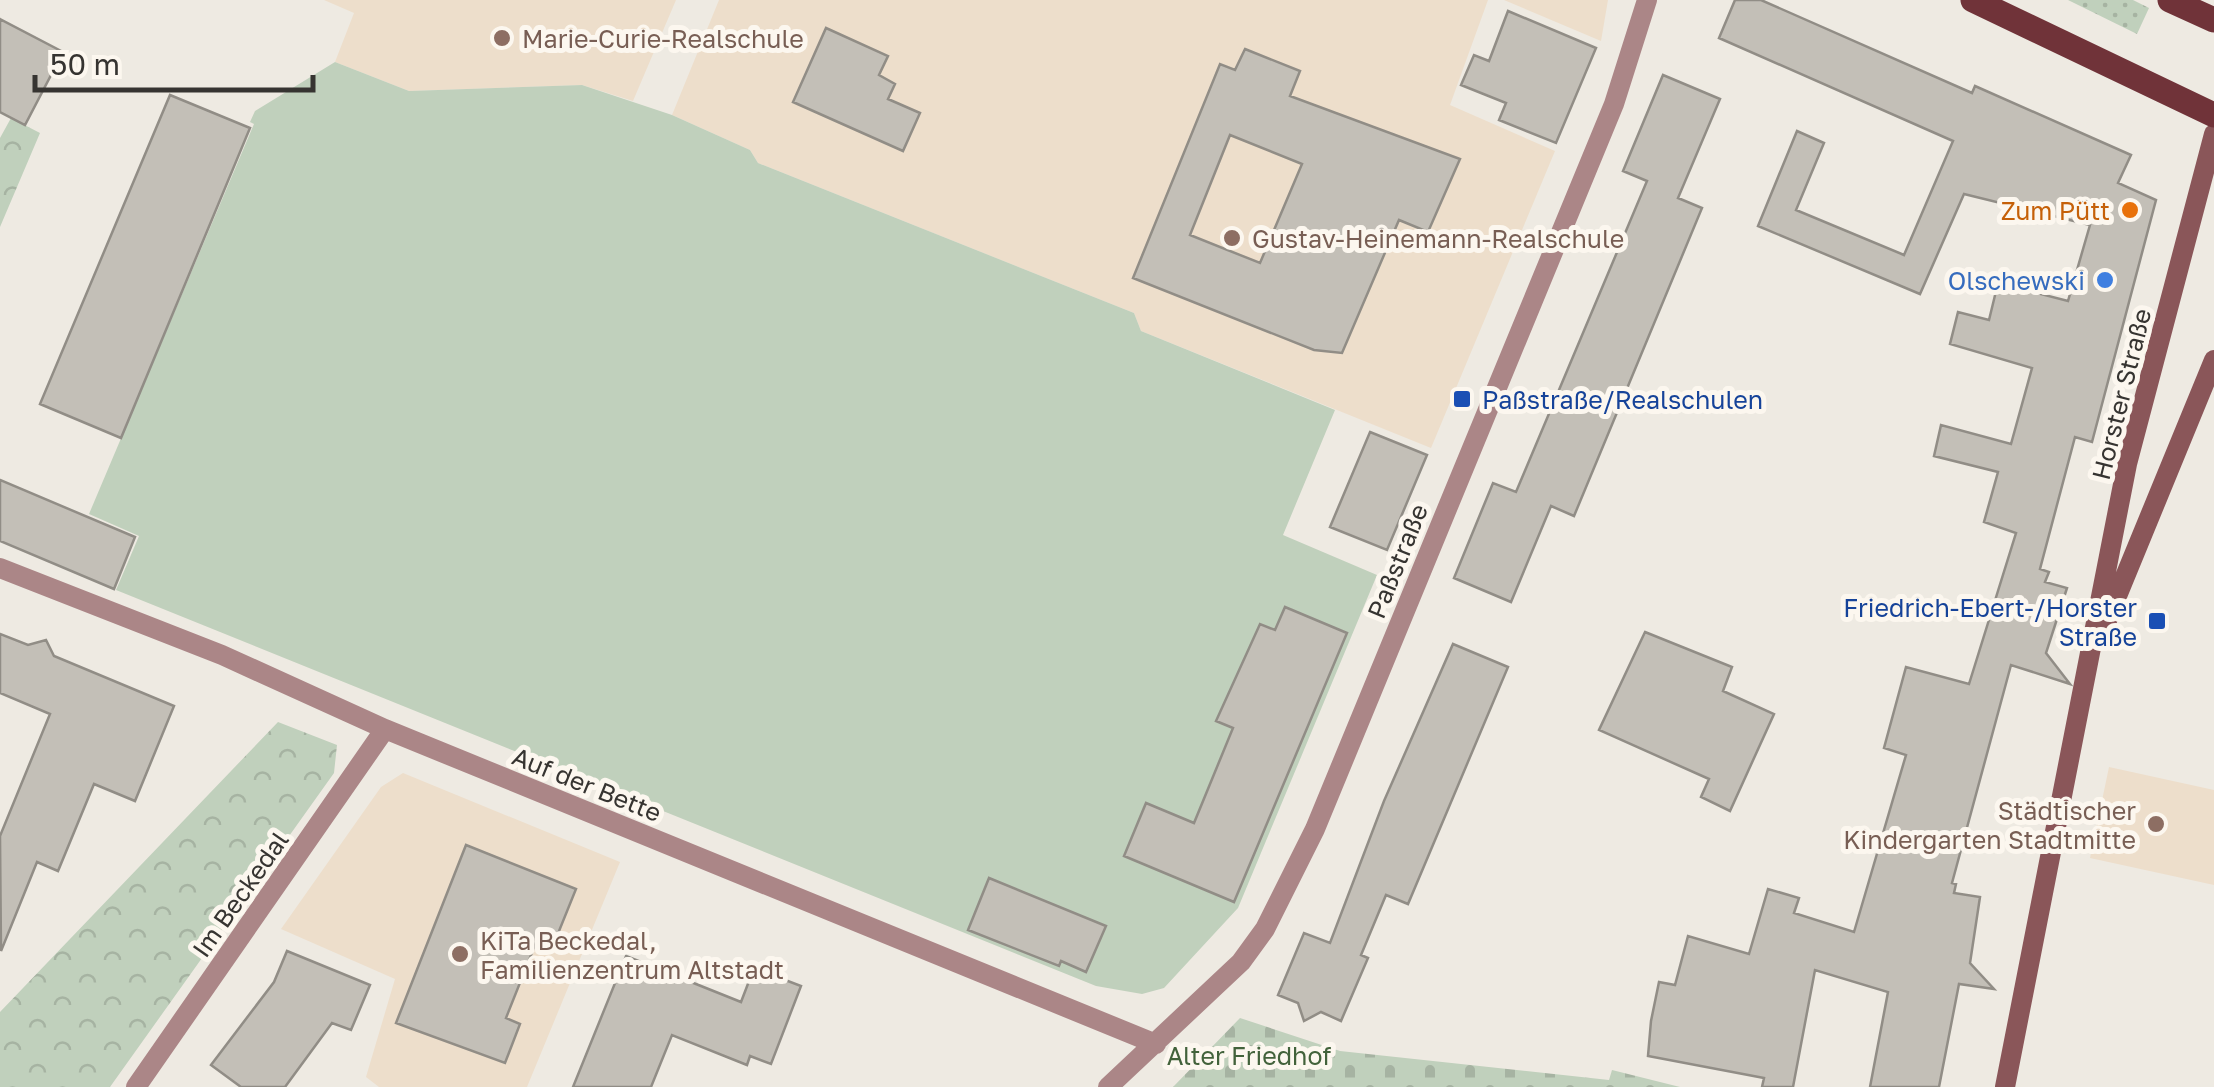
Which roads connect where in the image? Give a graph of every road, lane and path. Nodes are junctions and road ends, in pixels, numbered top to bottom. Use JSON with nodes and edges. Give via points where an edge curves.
{"nodes":[{"id":1,"x":1648,"y":0,"type":"edge"},
{"id":2,"x":1973,"y":0,"type":"edge"},
{"id":3,"x":2170,"y":0,"type":"edge"},
{"id":4,"x":2214,"y":20,"type":"edge"},
{"id":5,"x":2214,"y":116,"type":"edge"},
{"id":6,"x":2214,"y":134,"type":"edge"},
{"id":7,"x":2214,"y":360,"type":"edge"},
{"id":8,"x":0,"y":568,"type":"edge"},
{"id":9,"x":2086,"y":668,"type":"junction"},
{"id":10,"x":385,"y":729,"type":"junction"},
{"id":11,"x":1156,"y":1044,"type":"junction"},
{"id":12,"x":136,"y":1087,"type":"edge"},
{"id":13,"x":1108,"y":1087,"type":"edge"},
{"id":14,"x":2005,"y":1087,"type":"edge"}],
"edges":[{"from":1,"to":11,"type":"street","name":"Paßstraße","via":[[1614,104],[1315,828],[1265,929],[1241,962]]},
{"from":2,"to":5,"type":"main road"},
{"from":3,"to":4,"type":"main road"},
{"from":6,"to":9,"type":"main road","name":"Horster Straße","via":[[2127,464]]},
{"from":7,"to":9,"type":"main road","name":"Horster Straße"},
{"from":8,"to":10,"type":"street","name":"Auf der Bette","via":[[222,655]]},
{"from":9,"to":14,"type":"main road","name":"Horster Straße"},
{"from":10,"to":11,"type":"street","name":"Auf der Bette"},
{"from":10,"to":12,"type":"street","name":"Im Beckedal"},
{"from":11,"to":13,"type":"street","name":"Paßstraße"}]}
